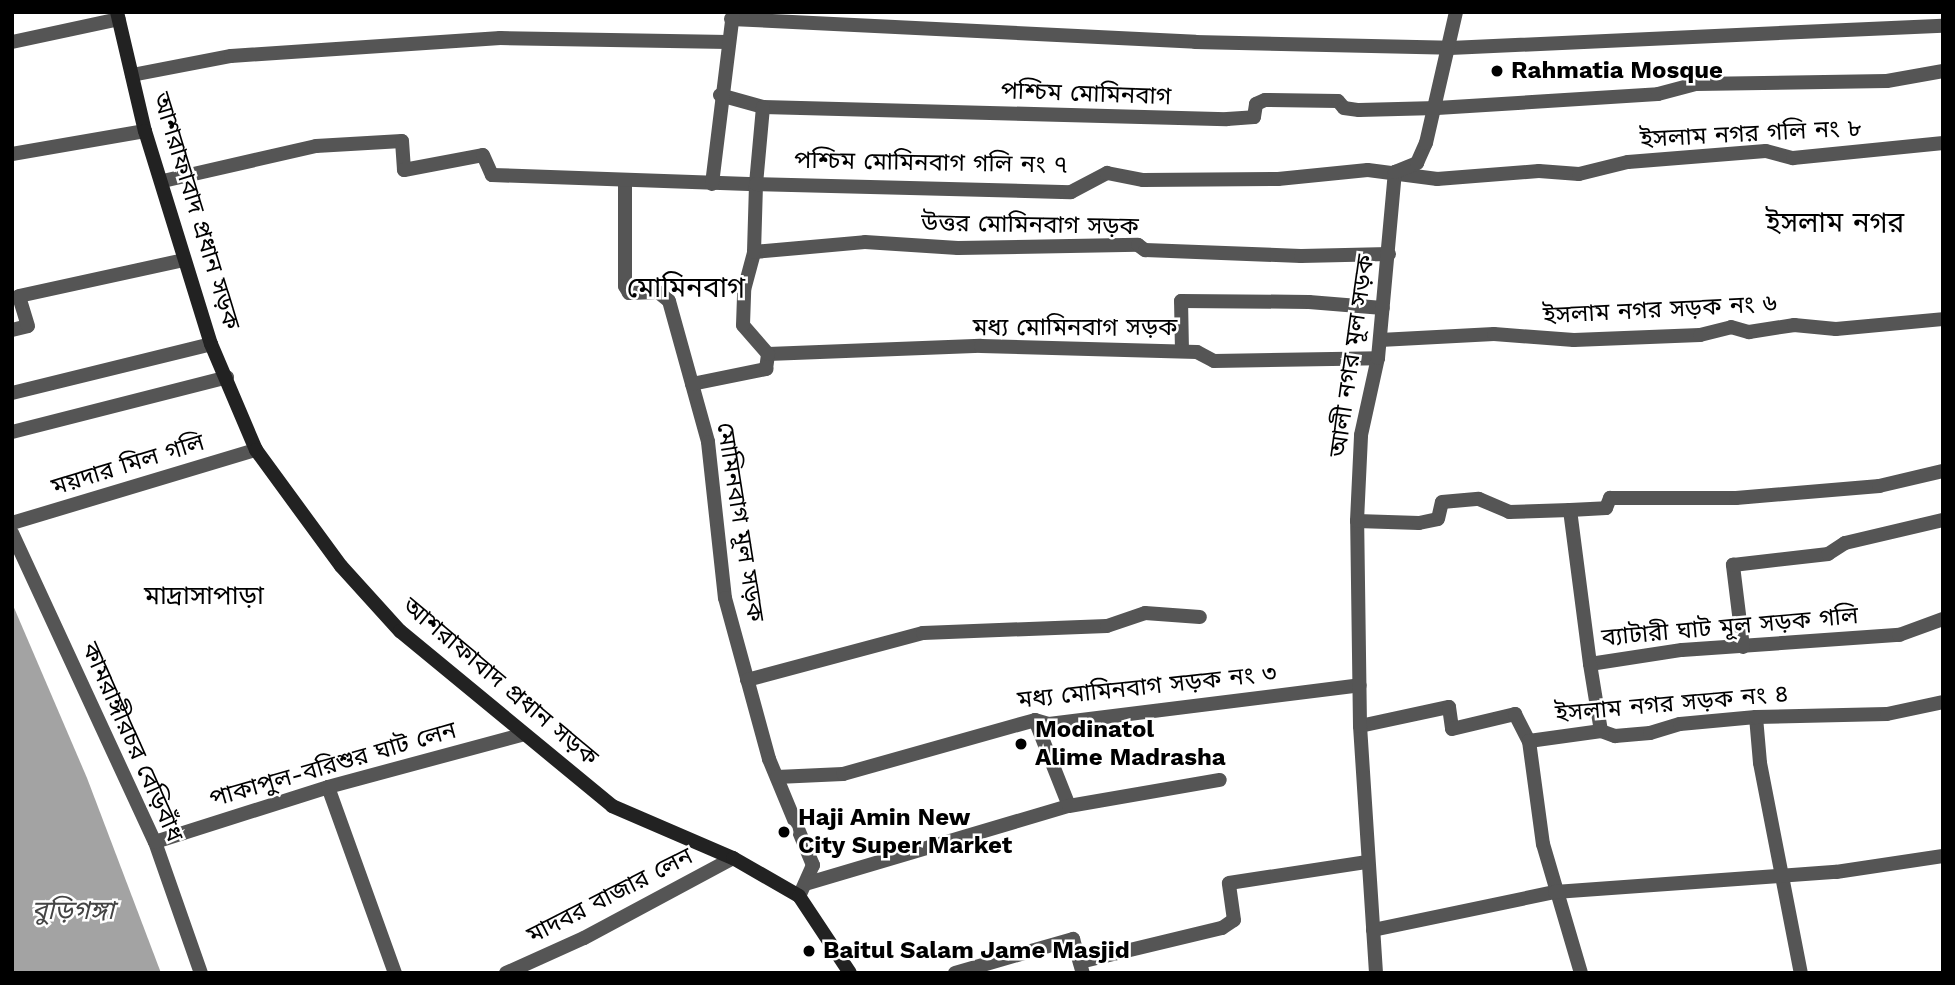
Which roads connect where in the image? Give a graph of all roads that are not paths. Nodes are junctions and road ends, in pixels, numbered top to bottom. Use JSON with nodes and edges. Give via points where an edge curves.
{"nodes":[{"id":1,"x":1456,"y":12,"type":"edge"},
{"id":2,"x":118,"y":15,"type":"edge"},
{"id":3,"x":732,"y":15,"type":"edge"},
{"id":4,"x":1943,"y":26,"type":"edge"},
{"id":5,"x":12,"y":42,"type":"edge"},
{"id":6,"x":728,"y":42,"type":"junction"},
{"id":7,"x":1450,"y":48,"type":"junction"},
{"id":8,"x":1943,"y":71,"type":"edge"},
{"id":9,"x":132,"y":75,"type":"junction"},
{"id":10,"x":720,"y":94,"type":"junction"},
{"id":11,"x":763,"y":107,"type":"junction"},
{"id":12,"x":1437,"y":108,"type":"junction"},
{"id":13,"x":145,"y":131,"type":"junction"},
{"id":14,"x":1943,"y":143,"type":"edge"},
{"id":15,"x":12,"y":154,"type":"edge"},
{"id":16,"x":1395,"y":172,"type":"junction"},
{"id":17,"x":625,"y":180,"type":"junction"},
{"id":18,"x":163,"y":181,"type":"junction"},
{"id":19,"x":712,"y":184,"type":"junction"},
{"id":20,"x":756,"y":184,"type":"junction"},
{"id":21,"x":754,"y":252,"type":"junction"},
{"id":22,"x":1389,"y":254,"type":"junction"},
{"id":23,"x":184,"y":260,"type":"junction"},
{"id":24,"x":1383,"y":308,"type":"junction"},
{"id":25,"x":1943,"y":319,"type":"edge"},
{"id":26,"x":12,"y":330,"type":"edge"},
{"id":27,"x":1380,"y":340,"type":"junction"},
{"id":28,"x":211,"y":344,"type":"junction"},
{"id":29,"x":1182,"y":351,"type":"junction"},
{"id":30,"x":768,"y":354,"type":"junction"},
{"id":31,"x":1378,"y":358,"type":"junction"},
{"id":32,"x":227,"y":377,"type":"junction"},
{"id":33,"x":692,"y":384,"type":"junction"},
{"id":34,"x":12,"y":393,"type":"edge"},
{"id":35,"x":12,"y":432,"type":"edge"},
{"id":36,"x":256,"y":450,"type":"junction"},
{"id":37,"x":1943,"y":471,"type":"edge"},
{"id":38,"x":1570,"y":510,"type":"junction"},
{"id":39,"x":1943,"y":520,"type":"edge"},
{"id":40,"x":1357,"y":521,"type":"junction"},
{"id":41,"x":12,"y":523,"type":"edge"},
{"id":42,"x":12,"y":533,"type":"edge"},
{"id":43,"x":1200,"y":617,"type":"dead end"},
{"id":44,"x":1943,"y":619,"type":"edge"},
{"id":45,"x":1743,"y":647,"type":"junction"},
{"id":46,"x":1590,"y":664,"type":"junction"},
{"id":47,"x":747,"y":680,"type":"junction"},
{"id":48,"x":1360,"y":685,"type":"junction"},
{"id":49,"x":1943,"y":702,"type":"edge"},
{"id":50,"x":1756,"y":716,"type":"junction"},
{"id":51,"x":1035,"y":719,"type":"junction"},
{"id":52,"x":1360,"y":726,"type":"junction"},
{"id":53,"x":1601,"y":731,"type":"junction"},
{"id":54,"x":524,"y":734,"type":"junction"},
{"id":55,"x":1529,"y":741,"type":"junction"},
{"id":56,"x":777,"y":777,"type":"junction"},
{"id":57,"x":1220,"y":780,"type":"dead end"},
{"id":58,"x":328,"y":787,"type":"junction"},
{"id":59,"x":1069,"y":806,"type":"junction"},
{"id":60,"x":155,"y":842,"type":"junction"},
{"id":61,"x":1943,"y":856,"type":"edge"},
{"id":62,"x":733,"y":858,"type":"junction"},
{"id":63,"x":1367,"y":862,"type":"junction"},
{"id":64,"x":1782,"y":873,"type":"junction"},
{"id":65,"x":802,"y":890,"type":"junction"},
{"id":66,"x":1555,"y":892,"type":"junction"},
{"id":67,"x":1373,"y":930,"type":"junction"},
{"id":68,"x":1082,"y":967,"type":"edge"},
{"id":69,"x":201,"y":973,"type":"edge"},
{"id":70,"x":395,"y":973,"type":"edge"},
{"id":71,"x":506,"y":973,"type":"edge"},
{"id":72,"x":850,"y":973,"type":"edge"},
{"id":73,"x":955,"y":973,"type":"edge"},
{"id":74,"x":1377,"y":973,"type":"edge"},
{"id":75,"x":1581,"y":973,"type":"edge"},
{"id":76,"x":1801,"y":973,"type":"edge"}],
"edges":[{"from":1,"to":7,"type":"street"},
{"from":2,"to":5,"type":"street"},
{"from":2,"to":9,"type":"street","name":"আশরাফাবাদ প্রধান সড়ক"},
{"from":3,"to":6,"type":"street"},
{"from":3,"to":7,"type":"street","via":[[1195,42]]},
{"from":4,"to":7,"type":"street"},
{"from":6,"to":9,"type":"street","via":[[500,38],[231,56]]},
{"from":6,"to":10,"type":"street"},
{"from":7,"to":12,"type":"street"},
{"from":8,"to":12,"type":"street","via":[[1887,81],[1696,84],[1658,94]]},
{"from":9,"to":13,"type":"street","name":"আশরাফাবাদ প্রধান সড়ক"},
{"from":10,"to":11,"type":"street","name":"পশ্চিম মোমিনবাগ"},
{"from":10,"to":19,"type":"street"},
{"from":11,"to":12,"type":"street","name":"পশ্চিম মোমিনবাগ","via":[[1153,120],[1254,117],[1256,104],[1265,100],[1338,101],[1344,108],[1359,110]]},
{"from":11,"to":20,"type":"street"},
{"from":12,"to":16,"type":"street","via":[[1417,163]]},
{"from":13,"to":15,"type":"street"},
{"from":13,"to":18,"type":"street","name":"আশরাফাবাদ প্রধান সড়ক"},
{"from":14,"to":16,"type":"street","name":"ইসলাম নগর গলি নং ৮","via":[[1793,158],[1766,151],[1628,162],[1579,174],[1539,171],[1437,179]]},
{"from":16,"to":20,"type":"street","name":"পশ্চিম মোমিনবাগ গলি নং ৭","via":[[1143,180],[1107,173],[1071,192]]},
{"from":16,"to":22,"type":"street","name":"আলী নগর মূল সড়ক"},
{"from":17,"to":18,"type":"street","name":"পশ্চিম মোমিনবাগ গলি নং ৭","via":[[492,176],[483,155],[404,170],[402,141],[316,146]]},
{"from":17,"to":19,"type":"street","name":"পশ্চিম মোমিনবাগ গলি নং ৭"},
{"from":17,"to":33,"type":"street","name":"মোমিনবাগ মূল সড়ক","via":[[625,286],[629,293],[658,292],[669,301]]},
{"from":18,"to":23,"type":"street","name":"আশরাফাবাদ প্রধান সড়ক"},
{"from":19,"to":20,"type":"street","name":"পশ্চিম মোমিনবাগ গলি নং ৭"},
{"from":20,"to":21,"type":"street"},
{"from":21,"to":22,"type":"street","name":"উত্তর মোমিনবাগ সড়ক","via":[[865,242],[958,248],[1138,245],[1145,250],[1301,256]]},
{"from":21,"to":30,"type":"street","via":[[744,290],[743,325]]},
{"from":22,"to":24,"type":"street","name":"আলী নগর মূল সড়ক"},
{"from":23,"to":26,"type":"street","via":[[19,296],[28,326]]},
{"from":23,"to":28,"type":"street","name":"আশরাফাবাদ প্রধান সড়ক"},
{"from":24,"to":27,"type":"street","name":"আলী নগর মূল সড়ক"},
{"from":24,"to":29,"type":"street","via":[[1181,301]]},
{"from":25,"to":27,"type":"street","name":"ইসলাম নগর সড়ক নং ৬","via":[[1836,329],[1794,326],[1749,332],[1731,327],[1700,335],[1574,340],[1494,334]]},
{"from":27,"to":31,"type":"street","name":"আলী নগর মূল সড়ক"},
{"from":28,"to":32,"type":"street","name":"আশরাফাবাদ প্রধান সড়ক"},
{"from":28,"to":34,"type":"street"},
{"from":29,"to":30,"type":"street","name":"মধ্য মোমিনবাগ সড়ক","via":[[981,346]]},
{"from":29,"to":31,"type":"street","name":"মধ্য মোমিনবাগ সড়ক","via":[[1197,352],[1214,361]]},
{"from":30,"to":33,"type":"street","via":[[766,369]]},
{"from":31,"to":40,"type":"street","name":"আলী নগর মূল সড়ক","via":[[1361,435]]},
{"from":32,"to":35,"type":"street"},
{"from":32,"to":36,"type":"street","name":"আশরাফাবাদ প্রধান সড়ক"},
{"from":33,"to":47,"type":"street","name":"মোমিনবাগ মূল সড়ক","via":[[708,442],[725,598]]},
{"from":36,"to":41,"type":"street","name":"ময়দার মিল গলি"},
{"from":36,"to":54,"type":"street","name":"আশরাফাবাদ প্রধান সড়ক","via":[[341,566],[400,631]]},
{"from":37,"to":38,"type":"street","via":[[1879,486],[1736,498],[1610,498],[1606,508]]},
{"from":38,"to":40,"type":"street","via":[[1509,512],[1479,499],[1442,502],[1438,519],[1419,523]]},
{"from":38,"to":46,"type":"street","name":"ব্যাটারী ঘাট মূল সড়ক গলি"},
{"from":39,"to":45,"type":"street","name":"ইসলাম নগর সড়ক নং ৪","via":[[1845,543],[1828,554],[1733,565]]},
{"from":40,"to":48,"type":"street","name":"আলী নগর মূল সড়ক"},
{"from":42,"to":60,"type":"street","name":"কামরাঙ্গীরচর বেড়িবাঁধ"},
{"from":43,"to":47,"type":"street","via":[[1145,613],[1107,626],[923,633]]},
{"from":44,"to":45,"type":"street","name":"ব্যাটারী ঘাট মূল সড়ক গলি","via":[[1899,635]]},
{"from":45,"to":46,"type":"street","name":"ব্যাটারী ঘাট মূল সড়ক গলি","via":[[1682,650]]},
{"from":46,"to":53,"type":"street"},
{"from":47,"to":56,"type":"street","name":"মোমিনবাগ মূল সড়ক"},
{"from":48,"to":51,"type":"street","name":"মধ্য মোমিনবাগ সড়ক নং ৩","via":[[1049,724]]},
{"from":48,"to":52,"type":"street","name":"আলী নগর মূল সড়ক"},
{"from":49,"to":50,"type":"street","name":"ইসলাম নগর সড়ক নং ৪","via":[[1887,714]]},
{"from":50,"to":53,"type":"street","name":"ইসলাম নগর সড়ক নং ৪","via":[[1627,735]]},
{"from":50,"to":64,"type":"street","via":[[1760,763]]},
{"from":51,"to":56,"type":"street","name":"মধ্য মোমিনবাগ সড়ক নং ৩","via":[[843,774]]},
{"from":51,"to":59,"type":"street"},
{"from":52,"to":55,"type":"street","name":"ইসলাম নগর সড়ক নং ৪","via":[[1449,707],[1452,729],[1515,714]]},
{"from":52,"to":63,"type":"street","name":"আলী নগর মূল সড়ক"},
{"from":53,"to":55,"type":"street","name":"ইসলাম নগর সড়ক নং ৪"},
{"from":54,"to":58,"type":"street","name":"পাকাপুল-বরিশুর ঘাট লেন"},
{"from":54,"to":62,"type":"street","name":"আশরাফাবাদ প্রধান সড়ক","via":[[612,806]]},
{"from":55,"to":66,"type":"street","via":[[1543,844]]},
{"from":56,"to":65,"type":"street","name":"মোমিনবাগ মূল সড়ক","via":[[813,865]]},
{"from":57,"to":59,"type":"street"},
{"from":58,"to":60,"type":"street","name":"পাকাপুল-বরিশুর ঘাট লেন"},
{"from":58,"to":70,"type":"street"},
{"from":59,"to":65,"type":"street"},
{"from":60,"to":69,"type":"street","name":"কামরাঙ্গীরচর বেড়িবাঁধ"},
{"from":61,"to":64,"type":"street","via":[[1836,872]]},
{"from":62,"to":65,"type":"street","name":"আশরাফাবাদ প্রধান সড়ক"},
{"from":62,"to":71,"type":"street","name":"মাদবর বাজার লেন","via":[[584,938]]},
{"from":63,"to":67,"type":"street","name":"আলী নগর মূল সড়ক"},
{"from":63,"to":68,"type":"street","via":[[1230,883],[1234,919],[1222,928]]},
{"from":64,"to":66,"type":"street"},
{"from":64,"to":76,"type":"street"},
{"from":65,"to":72,"type":"street","name":"আশরাফাবাদ প্রধান সড়ক"},
{"from":66,"to":67,"type":"street"},
{"from":66,"to":75,"type":"street"},
{"from":67,"to":74,"type":"street","name":"আলী নগর মূল সড়ক"},
{"from":68,"to":73,"type":"street","via":[[1073,939]]}]}
